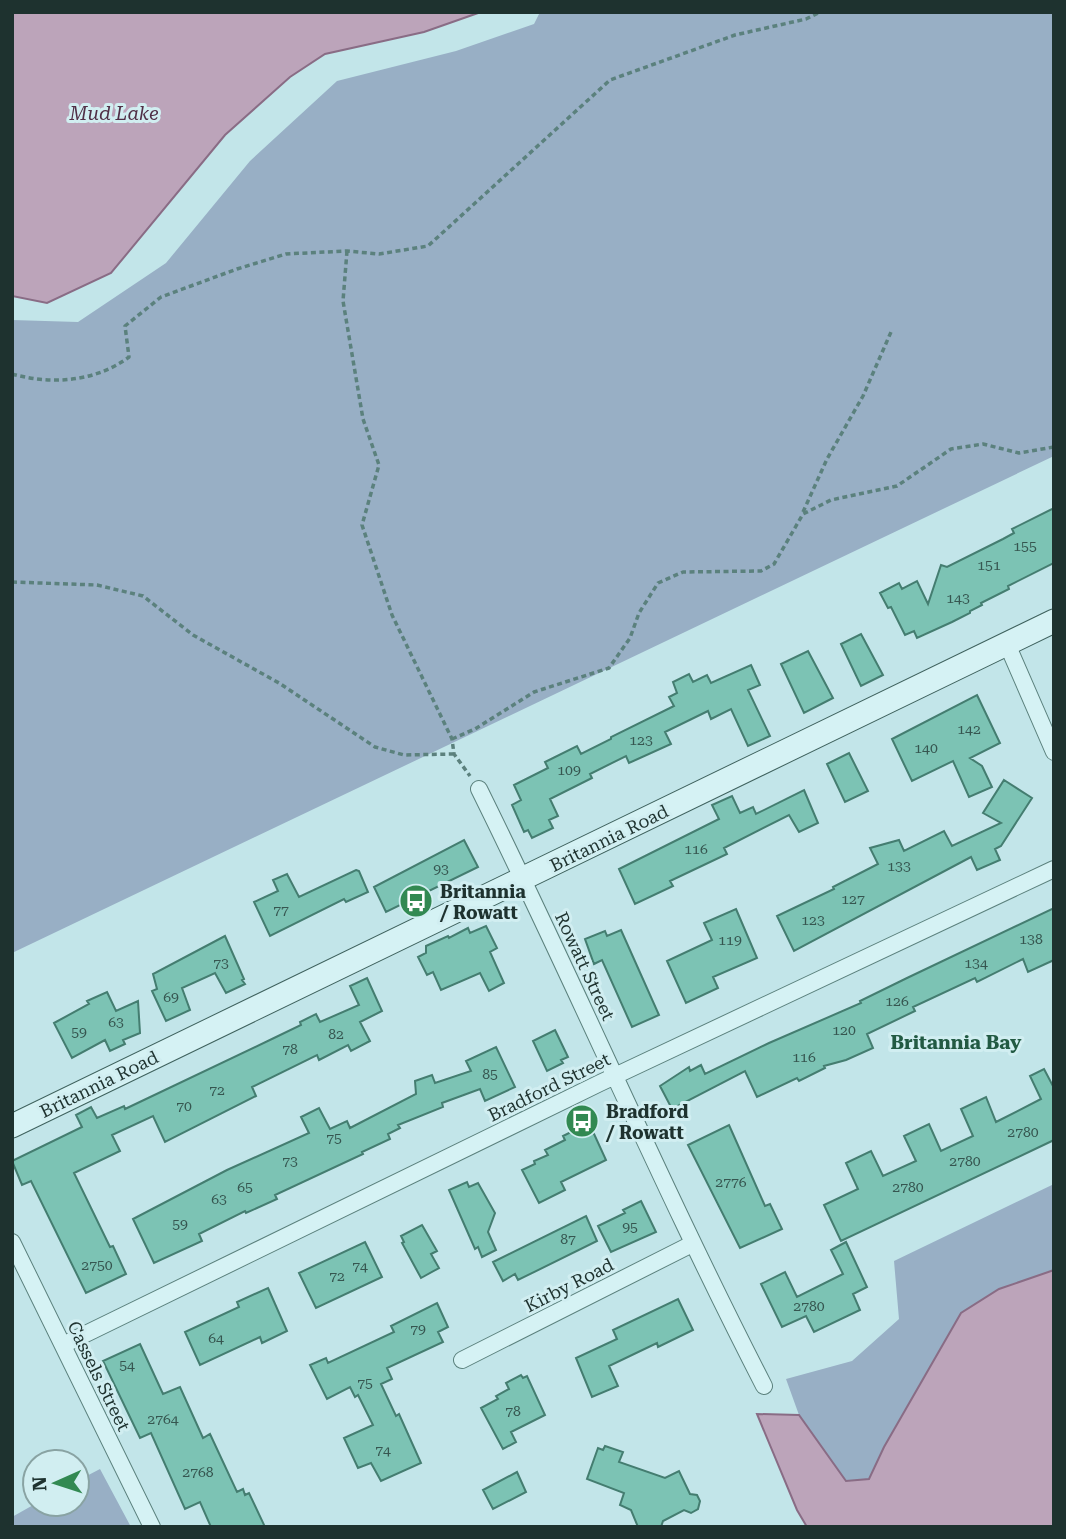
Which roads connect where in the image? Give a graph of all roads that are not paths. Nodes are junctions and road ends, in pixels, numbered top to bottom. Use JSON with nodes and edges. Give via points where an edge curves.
{"nodes":[{"id":1,"x":1054,"y":621,"type":"edge"},
{"id":2,"x":1007,"y":644,"type":"junction"},
{"id":3,"x":1054,"y":752,"type":"edge"},
{"id":4,"x":479,"y":789,"type":"road end"},
{"id":5,"x":1054,"y":869,"type":"edge"},
{"id":6,"x":523,"y":879,"type":"junction"},
{"id":7,"x":614,"y":1076,"type":"junction"},
{"id":8,"x":12,"y":1126,"type":"edge"},
{"id":9,"x":12,"y":1242,"type":"edge"},
{"id":10,"x":692,"y":1244,"type":"junction"},
{"id":11,"x":63,"y":1345,"type":"junction"},
{"id":12,"x":462,"y":1360,"type":"dead end"},
{"id":13,"x":764,"y":1385,"type":"dead end"},
{"id":14,"x":152,"y":1527,"type":"edge"}],
"edges":[{"from":1,"to":2,"type":"street","name":"Britannia Road"},
{"from":2,"to":3,"type":"street"},
{"from":2,"to":6,"type":"street","name":"Britannia Road"},
{"from":4,"to":6,"type":"street","name":"Rowatt Street"},
{"from":5,"to":7,"type":"street","name":"Bradford Street"},
{"from":6,"to":7,"type":"street","name":"Rowatt Street"},
{"from":6,"to":8,"type":"street","name":"Britannia Road"},
{"from":7,"to":10,"type":"street","name":"Rowatt Street"},
{"from":7,"to":11,"type":"street","name":"Bradford Street"},
{"from":9,"to":11,"type":"street","name":"Cassels Street"},
{"from":10,"to":12,"type":"street","name":"Kirby Road"},
{"from":10,"to":13,"type":"street","name":"Rowatt Street"},
{"from":11,"to":14,"type":"street","name":"Cassels Street"}]}
